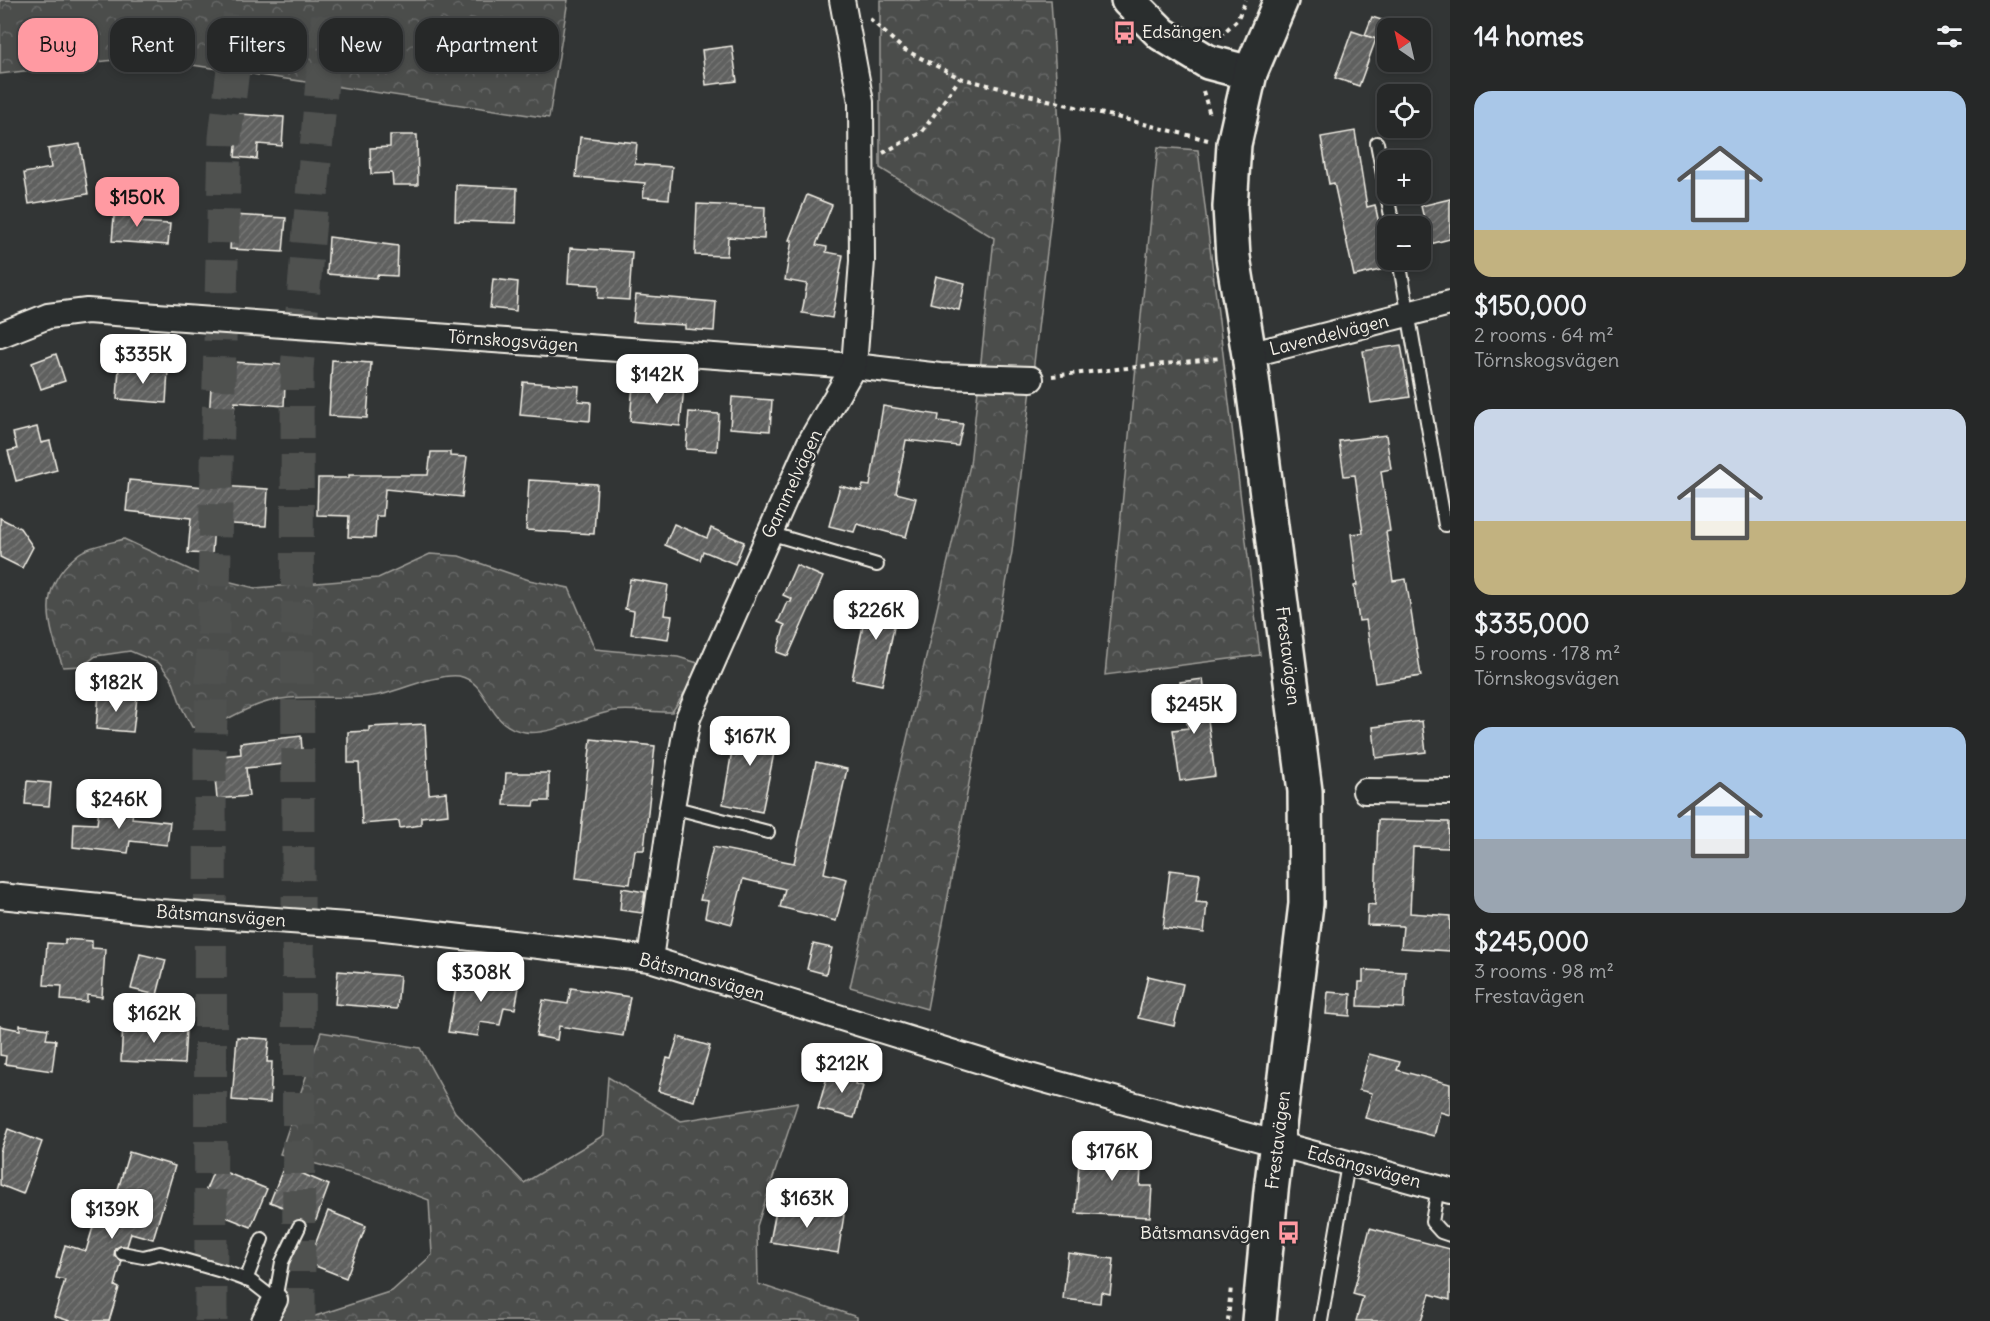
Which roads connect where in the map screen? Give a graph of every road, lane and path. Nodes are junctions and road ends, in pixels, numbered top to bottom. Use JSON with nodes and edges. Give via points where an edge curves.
{"nodes":[{"id":1,"x":842,"y":0,"type":"edge"},
{"id":2,"x":1128,"y":0,"type":"edge"},
{"id":3,"x":1246,"y":0,"type":"edge"},
{"id":4,"x":1281,"y":0,"type":"edge"},
{"id":5,"x":865,"y":14,"type":"dead end"},
{"id":6,"x":1208,"y":62,"type":"junction"},
{"id":7,"x":1250,"y":73,"type":"junction"},
{"id":8,"x":960,"y":78,"type":"junction"},
{"id":9,"x":1210,"y":120,"type":"dead end"},
{"id":10,"x":1211,"y":130,"type":"dead end"},
{"id":11,"x":1377,"y":143,"type":"dead end"},
{"id":12,"x":861,"y":164,"type":"junction"},
{"id":13,"x":1391,"y":216,"type":"edge"},
{"id":14,"x":1401,"y":270,"type":"edge"},
{"id":15,"x":1450,"y":303,"type":"edge"},
{"id":16,"x":1409,"y":315,"type":"junction"},
{"id":17,"x":0,"y":335,"type":"edge"},
{"id":18,"x":1249,"y":355,"type":"junction"},
{"id":19,"x":854,"y":366,"type":"junction"},
{"id":20,"x":1031,"y":379,"type":"joint"},
{"id":21,"x":1445,"y":525,"type":"dead end"},
{"id":22,"x":769,"y":532,"type":"junction"},
{"id":23,"x":877,"y":565,"type":"dead end"},
{"id":24,"x":1365,"y":791,"type":"dead end"},
{"id":25,"x":1450,"y":792,"type":"edge"},
{"id":26,"x":672,"y":807,"type":"junction"},
{"id":27,"x":768,"y":831,"type":"dead end"},
{"id":28,"x":0,"y":896,"type":"edge"},
{"id":29,"x":650,"y":959,"type":"junction"},
{"id":30,"x":1278,"y":1142,"type":"junction"},
{"id":31,"x":1348,"y":1164,"type":"junction"},
{"id":32,"x":1444,"y":1189,"type":"edge"},
{"id":33,"x":299,"y":1227,"type":"dead end"},
{"id":34,"x":1450,"y":1235,"type":"edge"},
{"id":35,"x":262,"y":1239,"type":"dead end"},
{"id":36,"x":122,"y":1253,"type":"dead end"},
{"id":37,"x":1233,"y":1275,"type":"dead end"},
{"id":38,"x":246,"y":1280,"type":"junction"},
{"id":39,"x":269,"y":1311,"type":"edge"},
{"id":40,"x":1228,"y":1321,"type":"edge"},
{"id":41,"x":1259,"y":1321,"type":"edge"},
{"id":42,"x":1322,"y":1321,"type":"edge"}],
"edges":[{"from":1,"to":12,"type":"street","name":"Gammelvägen","via":[[861,102]]},
{"from":2,"to":6,"type":"street","via":[[1162,34]]},
{"from":3,"to":6,"type":"path","via":[[1237,20],[1219,37]]},
{"from":4,"to":7,"type":"street","name":"Frestavägen"},
{"from":5,"to":8,"type":"path","via":[[903,49]]},
{"from":6,"to":7,"type":"street"},
{"from":6,"to":9,"type":"path","via":[[1202,88]]},
{"from":7,"to":18,"type":"street","name":"Frestavägen","via":[[1234,144],[1230,207],[1233,257]]},
{"from":8,"to":10,"type":"path","via":[[1211,141]]},
{"from":8,"to":12,"type":"path","via":[[922,132]]},
{"from":11,"to":13,"type":"lane"},
{"from":12,"to":19,"type":"street","name":"Gammelvägen","via":[[862,261]]},
{"from":14,"to":16,"type":"lane","name":"Lavendelvägen"},
{"from":15,"to":16,"type":"street","name":"Lavendelvägen"},
{"from":16,"to":18,"type":"street","name":"Lavendelvägen"},
{"from":16,"to":21,"type":"lane"},
{"from":17,"to":19,"type":"street","name":"Törnskogsvägen","via":[[48,316],[87,311]]},
{"from":18,"to":20,"type":"path"},
{"from":18,"to":30,"type":"street","name":"Frestavägen","via":[[1305,790],[1306,904]]},
{"from":19,"to":20,"type":"street","name":"Törnskogsvägen","via":[[940,376]]},
{"from":19,"to":22,"type":"street","name":"Gammelvägen","via":[[810,441]]},
{"from":22,"to":23,"type":"lane"},
{"from":22,"to":26,"type":"street","name":"Gammelvägen","via":[[688,718]]},
{"from":24,"to":25,"type":"street"},
{"from":26,"to":27,"type":"lane"},
{"from":26,"to":29,"type":"street","name":"Gammelvägen"},
{"from":28,"to":29,"type":"street","name":"Båtsmansvägen","via":[[376,927]]},
{"from":29,"to":30,"type":"street","name":"Båtsmansvägen","via":[[1026,1075]]},
{"from":30,"to":31,"type":"street","name":"Edsängsvägen"},
{"from":30,"to":41,"type":"street","name":"Frestavägen"},
{"from":31,"to":32,"type":"street","name":"Edsängsvägen"},
{"from":31,"to":42,"type":"lane"},
{"from":32,"to":34,"type":"lane","via":[[1432,1222],[1442,1233]]},
{"from":33,"to":39,"type":"lane","via":[[282,1262]]},
{"from":35,"to":38,"type":"lane"},
{"from":36,"to":38,"type":"lane","via":[[143,1257],[160,1253]]},
{"from":37,"to":40,"type":"path"},
{"from":38,"to":39,"type":"lane"}]}
